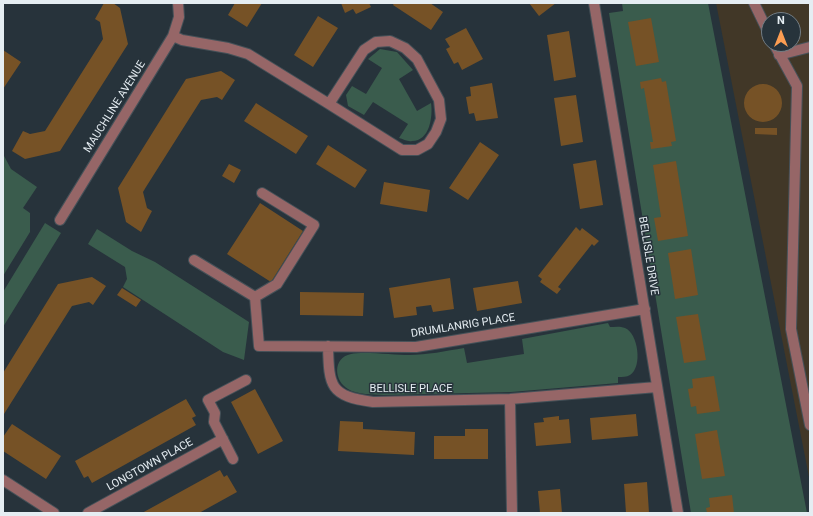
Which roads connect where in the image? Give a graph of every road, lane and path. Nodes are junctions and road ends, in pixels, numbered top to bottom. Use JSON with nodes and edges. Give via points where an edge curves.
{"nodes":[{"id":1,"x":178,"y":3,"type":"edge"},
{"id":2,"x":594,"y":3,"type":"edge"},
{"id":3,"x":754,"y":3,"type":"edge"},
{"id":4,"x":761,"y":17,"type":"edge"},
{"id":5,"x":173,"y":36,"type":"junction"},
{"id":6,"x":810,"y":47,"type":"edge"},
{"id":7,"x":778,"y":52,"type":"edge"},
{"id":8,"x":779,"y":55,"type":"junction"},
{"id":9,"x":329,"y":104,"type":"junction"},
{"id":10,"x":262,"y":193,"type":"dead end"},
{"id":11,"x":60,"y":220,"type":"dead end"},
{"id":12,"x":194,"y":260,"type":"dead end"},
{"id":13,"x":255,"y":297,"type":"junction"},
{"id":14,"x":645,"y":309,"type":"junction"},
{"id":15,"x":328,"y":346,"type":"junction"},
{"id":16,"x":246,"y":380,"type":"dead end"},
{"id":17,"x":657,"y":387,"type":"junction"},
{"id":18,"x":510,"y":399,"type":"junction"},
{"id":19,"x":810,"y":425,"type":"edge"},
{"id":20,"x":223,"y":439,"type":"junction"},
{"id":21,"x":233,"y":459,"type":"dead end"},
{"id":22,"x":3,"y":480,"type":"edge"},
{"id":23,"x":54,"y":513,"type":"edge"},
{"id":24,"x":88,"y":513,"type":"edge"},
{"id":25,"x":512,"y":513,"type":"edge"},
{"id":26,"x":678,"y":513,"type":"edge"}],
"edges":[{"from":1,"to":5,"type":"street","name":"MAUCHLINE AVENUE","via":[[179,17]]},
{"from":2,"to":14,"type":"street","name":"BELLISLE DRIVE"},
{"from":3,"to":4,"type":"street"},
{"from":5,"to":9,"type":"street","via":[[248,54]]},
{"from":5,"to":11,"type":"street","name":"MAUCHLINE AVENUE"},
{"from":6,"to":8,"type":"street"},
{"from":7,"to":8,"type":"street"},
{"from":8,"to":19,"type":"street","via":[[797,86],[791,329]]},
{"from":9,"to":9,"type":"street","via":[[364,50],[376,42],[390,42],[405,48],[417,59],[440,100],[441,119],[428,144],[417,150],[402,150]]},
{"from":10,"to":13,"type":"street","via":[[314,225],[277,284]]},
{"from":12,"to":13,"type":"street"},
{"from":13,"to":15,"type":"street","name":"DRUMLANRIG PLACE","via":[[259,346]]},
{"from":14,"to":15,"type":"street","name":"DRUMLANRIG PLACE","via":[[416,347]]},
{"from":14,"to":17,"type":"street","name":"BELLISLE DRIVE"},
{"from":15,"to":18,"type":"street","name":"BELLISLE PLACE","via":[[329,380],[338,392],[352,399],[373,402]]},
{"from":16,"to":20,"type":"street","via":[[208,400],[215,413],[214,422]]},
{"from":17,"to":18,"type":"street","name":"BELLISLE PLACE"},
{"from":17,"to":26,"type":"street","name":"BELLISLE DRIVE"},
{"from":18,"to":25,"type":"street"},
{"from":20,"to":21,"type":"street"},
{"from":20,"to":24,"type":"street","name":"LONGTOWN PLACE"},
{"from":22,"to":23,"type":"street"}]}
